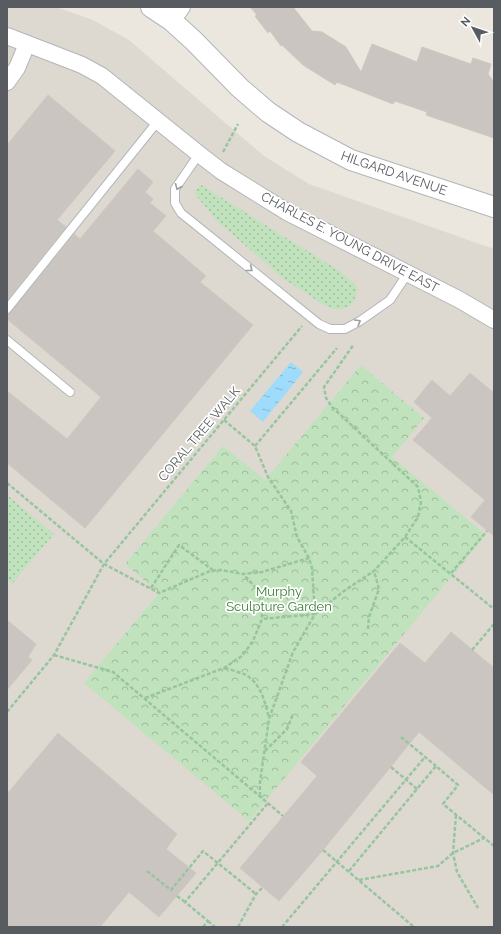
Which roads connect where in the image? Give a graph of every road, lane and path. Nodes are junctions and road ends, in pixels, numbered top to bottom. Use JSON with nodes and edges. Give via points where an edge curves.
{"nodes":[{"id":1,"x":151,"y":7,"type":"edge"},
{"id":2,"x":177,"y":14,"type":"edge"},
{"id":3,"x":7,"y":36,"type":"edge"},
{"id":4,"x":27,"y":44,"type":"junction"},
{"id":5,"x":7,"y":82,"type":"edge"},
{"id":6,"x":158,"y":121,"type":"junction"},
{"id":7,"x":238,"y":124,"type":"dead end"},
{"id":8,"x":199,"y":154,"type":"junction"},
{"id":9,"x":222,"y":154,"type":"dead end"},
{"id":10,"x":494,"y":207,"type":"edge"},
{"id":11,"x":408,"y":273,"type":"junction"},
{"id":12,"x":7,"y":309,"type":"edge"},
{"id":13,"x":309,"y":317,"type":"junction"},
{"id":14,"x":494,"y":320,"type":"edge"},
{"id":15,"x":7,"y":340,"type":"edge"},
{"id":16,"x":354,"y":344,"type":"dead end"},
{"id":17,"x":337,"y":348,"type":"dead end"},
{"id":18,"x":70,"y":392,"type":"dead end"},
{"id":19,"x":224,"y":420,"type":"junction"},
{"id":20,"x":255,"y":446,"type":"junction"},
{"id":21,"x":7,"y":484,"type":"edge"},
{"id":22,"x":487,"y":531,"type":"dead end"},
{"id":23,"x":405,"y":537,"type":"junction"},
{"id":24,"x":309,"y":558,"type":"junction"},
{"id":25,"x":104,"y":564,"type":"junction"},
{"id":26,"x":214,"y":571,"type":"junction"},
{"id":27,"x":374,"y":571,"type":"junction"},
{"id":28,"x":243,"y":574,"type":"junction"},
{"id":29,"x":451,"y":574,"type":"junction"},
{"id":30,"x":151,"y":588,"type":"junction"},
{"id":31,"x":494,"y":609,"type":"edge"},
{"id":32,"x":315,"y":614,"type":"junction"},
{"id":33,"x":262,"y":619,"type":"junction"},
{"id":34,"x":494,"y":624,"type":"edge"},
{"id":35,"x":368,"y":628,"type":"dead end"},
{"id":36,"x":472,"y":650,"type":"dead end"},
{"id":37,"x":54,"y":655,"type":"junction"},
{"id":38,"x":224,"y":668,"type":"junction"},
{"id":39,"x":145,"y":699,"type":"junction"},
{"id":40,"x":7,"y":712,"type":"edge"},
{"id":41,"x":293,"y":714,"type":"dead end"},
{"id":42,"x":269,"y":719,"type":"junction"},
{"id":43,"x":401,"y":737,"type":"dead end"},
{"id":44,"x":264,"y":752,"type":"junction"},
{"id":45,"x":425,"y":757,"type":"junction"},
{"id":46,"x":436,"y":766,"type":"junction"},
{"id":47,"x":391,"y":767,"type":"dead end"},
{"id":48,"x":406,"y":780,"type":"junction"},
{"id":49,"x":417,"y":789,"type":"junction"},
{"id":50,"x":260,"y":796,"type":"junction"},
{"id":51,"x":268,"y":803,"type":"junction"},
{"id":52,"x":456,"y":815,"type":"junction"},
{"id":53,"x":283,"y":816,"type":"dead end"},
{"id":54,"x":484,"y":838,"type":"junction"},
{"id":55,"x":494,"y":846,"type":"edge"},
{"id":56,"x":323,"y":850,"type":"dead end"},
{"id":57,"x":453,"y":853,"type":"junction"},
{"id":58,"x":337,"y":861,"type":"junction"},
{"id":59,"x":218,"y":862,"type":"junction"},
{"id":60,"x":348,"y":871,"type":"junction"},
{"id":61,"x":147,"y":872,"type":"dead end"},
{"id":62,"x":359,"y":880,"type":"junction"},
{"id":63,"x":263,"y":887,"type":"dead end"},
{"id":64,"x":256,"y":894,"type":"junction"},
{"id":65,"x":177,"y":896,"type":"dead end"},
{"id":66,"x":185,"y":902,"type":"junction"},
{"id":67,"x":478,"y":908,"type":"dead end"},
{"id":68,"x":208,"y":921,"type":"junction"},
{"id":69,"x":203,"y":927,"type":"edge"},
{"id":70,"x":215,"y":927,"type":"edge"},
{"id":71,"x":238,"y":927,"type":"edge"},
{"id":72,"x":282,"y":927,"type":"edge"},
{"id":73,"x":414,"y":927,"type":"edge"}],
"edges":[{"from":1,"to":2,"type":"street","name":"HILGARD AVENUE"},
{"from":2,"to":10,"type":"street","name":"HILGARD AVENUE","via":[[194,41],[240,88],[268,112],[298,132],[351,160]]},
{"from":3,"to":4,"type":"street","name":"CHARLES E. YOUNG DRIVE EAST"},
{"from":4,"to":5,"type":"street","via":[[14,73]]},
{"from":4,"to":6,"type":"street","name":"CHARLES E. YOUNG DRIVE EAST","via":[[82,65],[102,76]]},
{"from":6,"to":8,"type":"street","name":"CHARLES E. YOUNG DRIVE EAST"},
{"from":6,"to":12,"type":"lane"},
{"from":7,"to":9,"type":"path"},
{"from":8,"to":11,"type":"street","name":"CHARLES E. YOUNG DRIVE EAST","via":[[221,171],[287,212]]},
{"from":8,"to":13,"type":"lane","one_way":true,"via":[[175,189],[175,203],[181,213]]},
{"from":13,"to":11,"type":"lane","one_way":true,"via":[[330,329],[345,329],[390,300]]},
{"from":11,"to":14,"type":"street","name":"CHARLES E. YOUNG DRIVE EAST"},
{"from":13,"to":19,"type":"path","name":"CORAL TREE WALK"},
{"from":15,"to":18,"type":"lane"},
{"from":16,"to":23,"type":"path","via":[[324,386],[326,398],[332,407],[418,487],[421,502],[418,517]]},
{"from":17,"to":20,"type":"path"},
{"from":19,"to":20,"type":"path"},
{"from":19,"to":25,"type":"path","name":"CORAL TREE WALK"},
{"from":20,"to":24,"type":"path","via":[[268,477],[290,511],[298,537]]},
{"from":21,"to":25,"type":"path"},
{"from":22,"to":29,"type":"path"},
{"from":23,"to":27,"type":"path"},
{"from":23,"to":29,"type":"path"},
{"from":24,"to":28,"type":"path","via":[[262,572]]},
{"from":24,"to":32,"type":"path"},
{"from":25,"to":30,"type":"path"},
{"from":25,"to":37,"type":"path","name":"CORAL TREE WALK"},
{"from":26,"to":28,"type":"path"},
{"from":26,"to":30,"type":"path","via":[[159,593]]},
{"from":26,"to":30,"type":"path","via":[[180,545]]},
{"from":27,"to":32,"type":"path"},
{"from":27,"to":35,"type":"path","via":[[379,589],[369,617]]},
{"from":28,"to":33,"type":"path","via":[[255,587],[262,601]]},
{"from":29,"to":31,"type":"path"},
{"from":32,"to":33,"type":"path"},
{"from":32,"to":42,"type":"path","via":[[293,652]]},
{"from":33,"to":38,"type":"path","via":[[253,641],[242,656]]},
{"from":34,"to":36,"type":"path"},
{"from":37,"to":39,"type":"path","via":[[113,672]]},
{"from":37,"to":40,"type":"path","name":"CORAL TREE WALK"},
{"from":38,"to":39,"type":"path"},
{"from":38,"to":42,"type":"path","via":[[246,675],[257,685]]},
{"from":39,"to":50,"type":"path"},
{"from":41,"to":44,"type":"path","via":[[287,729]]},
{"from":42,"to":44,"type":"path"},
{"from":43,"to":45,"type":"path"},
{"from":44,"to":50,"type":"path"},
{"from":45,"to":46,"type":"path"},
{"from":45,"to":48,"type":"path"},
{"from":46,"to":49,"type":"path"},
{"from":46,"to":52,"type":"path","via":[[458,785],[443,804]]},
{"from":47,"to":48,"type":"path"},
{"from":48,"to":49,"type":"path"},
{"from":48,"to":58,"type":"path"},
{"from":49,"to":60,"type":"path"},
{"from":50,"to":51,"type":"path"},
{"from":51,"to":53,"type":"path"},
{"from":51,"to":59,"type":"path"},
{"from":52,"to":54,"type":"path"},
{"from":52,"to":57,"type":"path"},
{"from":54,"to":55,"type":"path"},
{"from":54,"to":57,"type":"path"},
{"from":56,"to":58,"type":"path"},
{"from":57,"to":62,"type":"path","via":[[438,866]]},
{"from":57,"to":67,"type":"path","via":[[457,872]]},
{"from":58,"to":60,"type":"path"},
{"from":58,"to":72,"type":"path"},
{"from":59,"to":61,"type":"path","via":[[204,851],[171,890]]},
{"from":59,"to":64,"type":"path"},
{"from":59,"to":66,"type":"path"},
{"from":60,"to":62,"type":"path"},
{"from":62,"to":73,"type":"path"},
{"from":63,"to":64,"type":"path"},
{"from":64,"to":71,"type":"path"},
{"from":65,"to":66,"type":"path"},
{"from":66,"to":68,"type":"path"},
{"from":68,"to":69,"type":"path"},
{"from":68,"to":70,"type":"path"}]}
